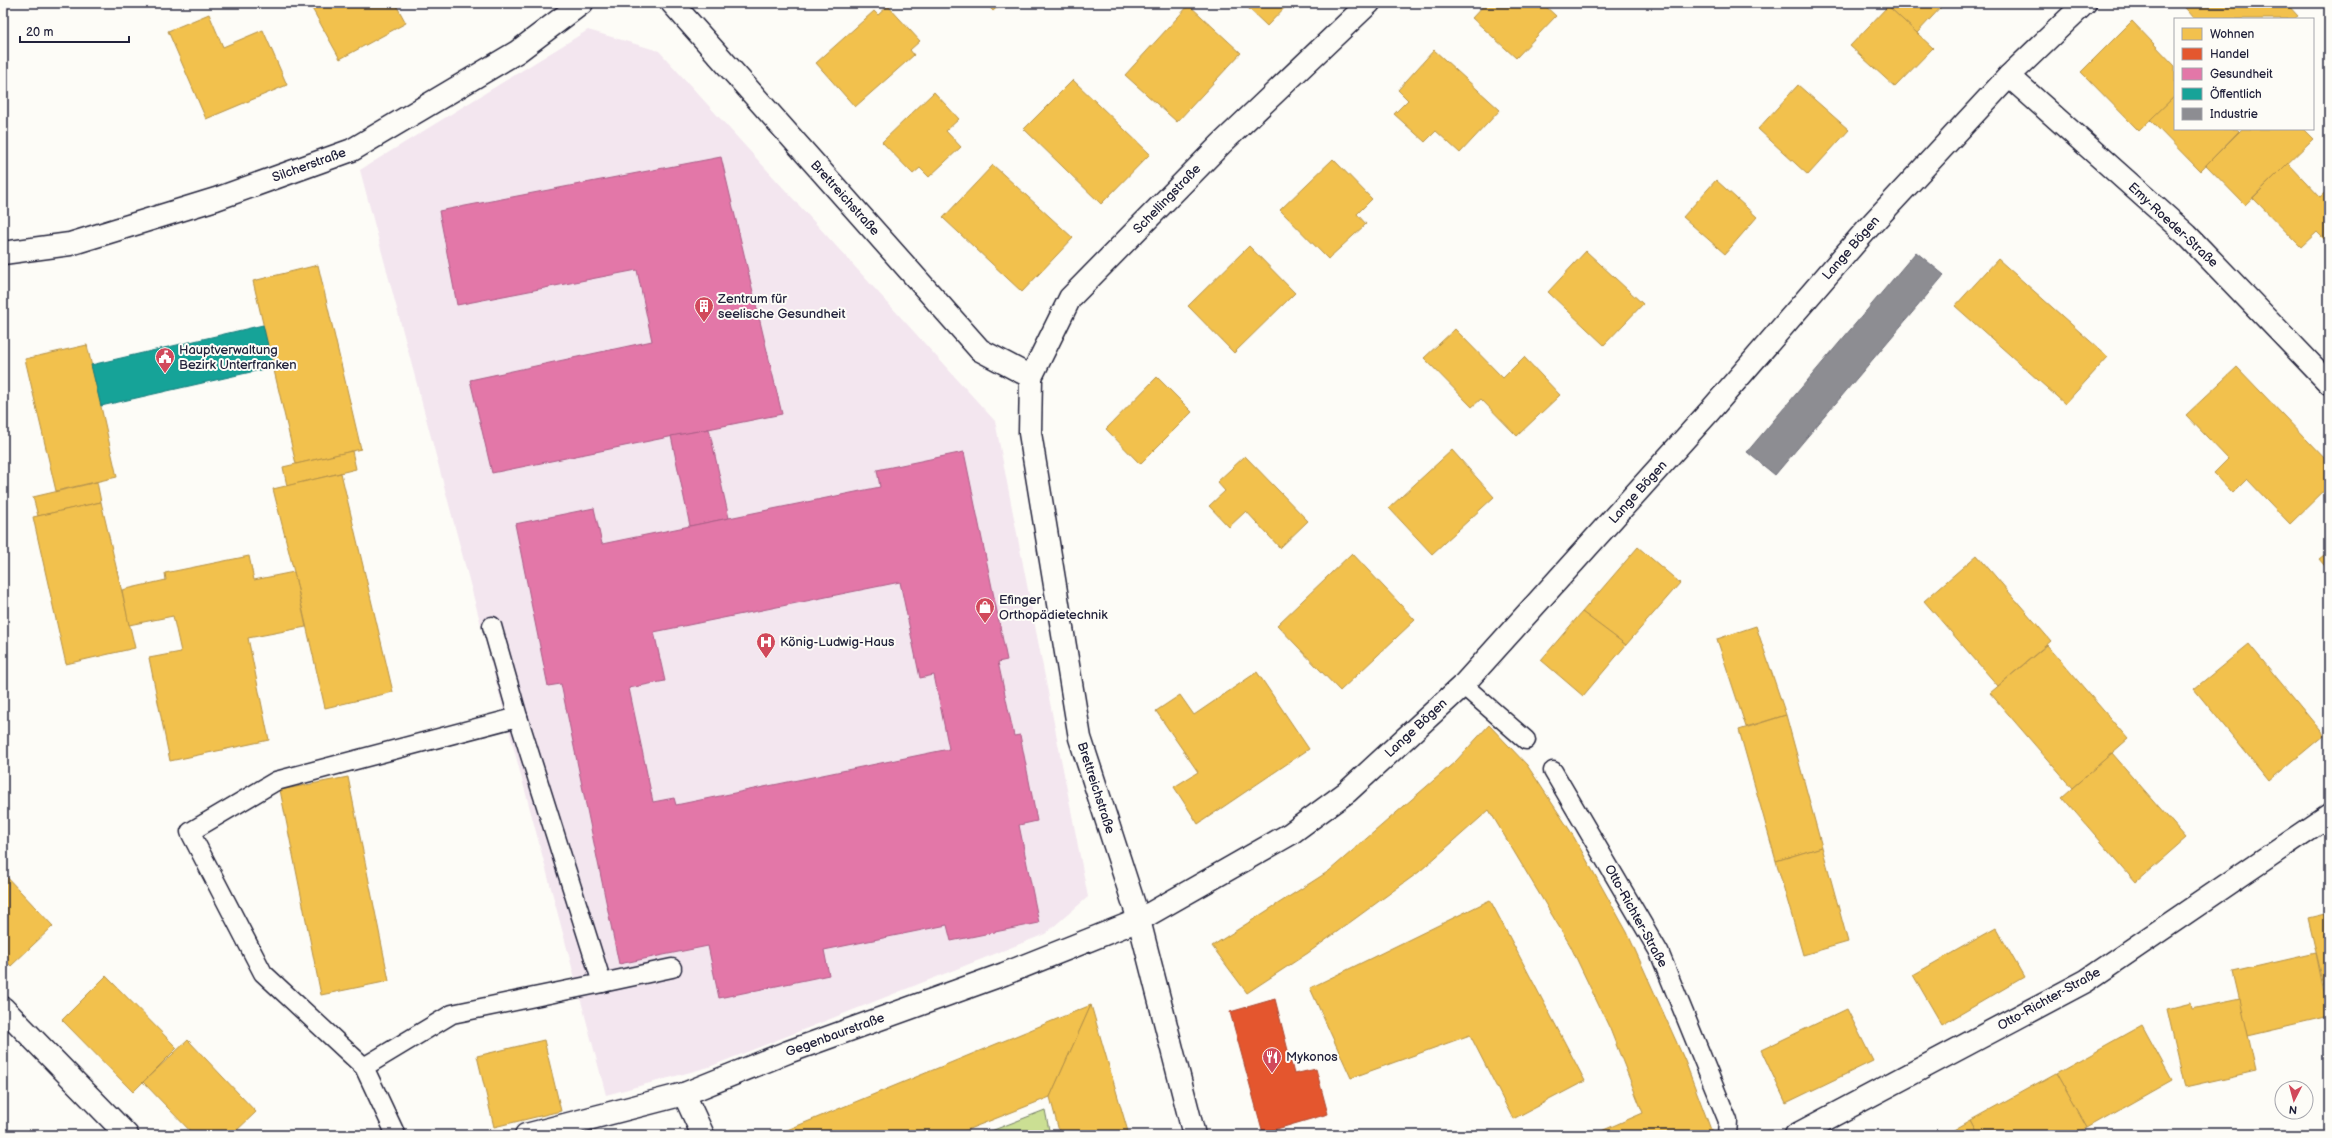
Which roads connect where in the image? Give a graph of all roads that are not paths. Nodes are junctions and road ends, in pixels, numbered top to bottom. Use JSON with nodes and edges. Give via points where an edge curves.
{"nodes":[{"id":1,"x":582,"y":3,"type":"edge"},
{"id":2,"x":672,"y":3,"type":"edge"},
{"id":3,"x":1370,"y":3,"type":"edge"},
{"id":4,"x":2085,"y":3,"type":"edge"},
{"id":5,"x":2009,"y":76,"type":"junction"},
{"id":6,"x":3,"y":253,"type":"edge"},
{"id":7,"x":1031,"y":377,"type":"junction"},
{"id":8,"x":2329,"y":383,"type":"edge"},
{"id":9,"x":1030,"y":433,"type":"joint"},
{"id":10,"x":492,"y":626,"type":"dead end"},
{"id":11,"x":1463,"y":685,"type":"junction"},
{"id":12,"x":518,"y":717,"type":"junction"},
{"id":13,"x":1526,"y":740,"type":"dead end"},
{"id":14,"x":1553,"y":771,"type":"dead end"},
{"id":15,"x":2329,"y":815,"type":"edge"},
{"id":16,"x":1139,"y":920,"type":"junction"},
{"id":17,"x":672,"y":968,"type":"dead end"},
{"id":18,"x":602,"y":983,"type":"junction"},
{"id":19,"x":3,"y":1008,"type":"edge"},
{"id":20,"x":364,"y":1067,"type":"junction"},
{"id":21,"x":684,"y":1094,"type":"junction"},
{"id":22,"x":127,"y":1135,"type":"edge"},
{"id":23,"x":396,"y":1135,"type":"edge"},
{"id":24,"x":526,"y":1135,"type":"edge"},
{"id":25,"x":703,"y":1135,"type":"edge"},
{"id":26,"x":1194,"y":1135,"type":"edge"},
{"id":27,"x":1728,"y":1135,"type":"edge"},
{"id":28,"x":1796,"y":1135,"type":"edge"}],
"edges":[{"from":1,"to":6,"type":"street","name":"Silcherstraße","via":[[517,52],[352,150],[216,199],[70,244]]},
{"from":2,"to":7,"type":"street","name":"Brettreichstraße","via":[[980,350]]},
{"from":3,"to":7,"type":"street","name":"Schellingstraße","via":[[1221,144],[1070,298]]},
{"from":4,"to":5,"type":"street","name":"Lange Bögen"},
{"from":5,"to":8,"type":"street","name":"Emy-Roeder-Straße","via":[[2187,235]]},
{"from":5,"to":11,"type":"street","name":"Lange Bögen","via":[[1868,228],[1709,412]]},
{"from":7,"to":9,"type":"street","name":"Schellingstraße"},
{"from":9,"to":16,"type":"street","name":"Brettreichstraße","via":[[1080,738]]},
{"from":10,"to":12,"type":"lane"},
{"from":11,"to":13,"type":"lane"},
{"from":11,"to":16,"type":"street","name":"Lange Bögen","via":[[1347,792],[1290,834]]},
{"from":12,"to":18,"type":"lane"},
{"from":12,"to":20,"type":"lane","via":[[276,781],[190,832],[263,973]]},
{"from":14,"to":27,"type":"lane","name":"Otto-Richter-Straße","via":[[1659,952],[1728,1120]]},
{"from":15,"to":28,"type":"street","name":"Otto-Richter-Straße","via":[[2086,981]]},
{"from":16,"to":21,"type":"street","name":"Gegenbaurstraße","via":[[1004,974],[788,1052]]},
{"from":16,"to":26,"type":"street","name":"Brettreichstraße"},
{"from":17,"to":18,"type":"lane"},
{"from":18,"to":20,"type":"lane","via":[[452,1014]]},
{"from":19,"to":22,"type":"street"},
{"from":20,"to":23,"type":"lane"},
{"from":21,"to":24,"type":"street","name":"Gegenbaurstraße"},
{"from":21,"to":25,"type":"street"}]}
